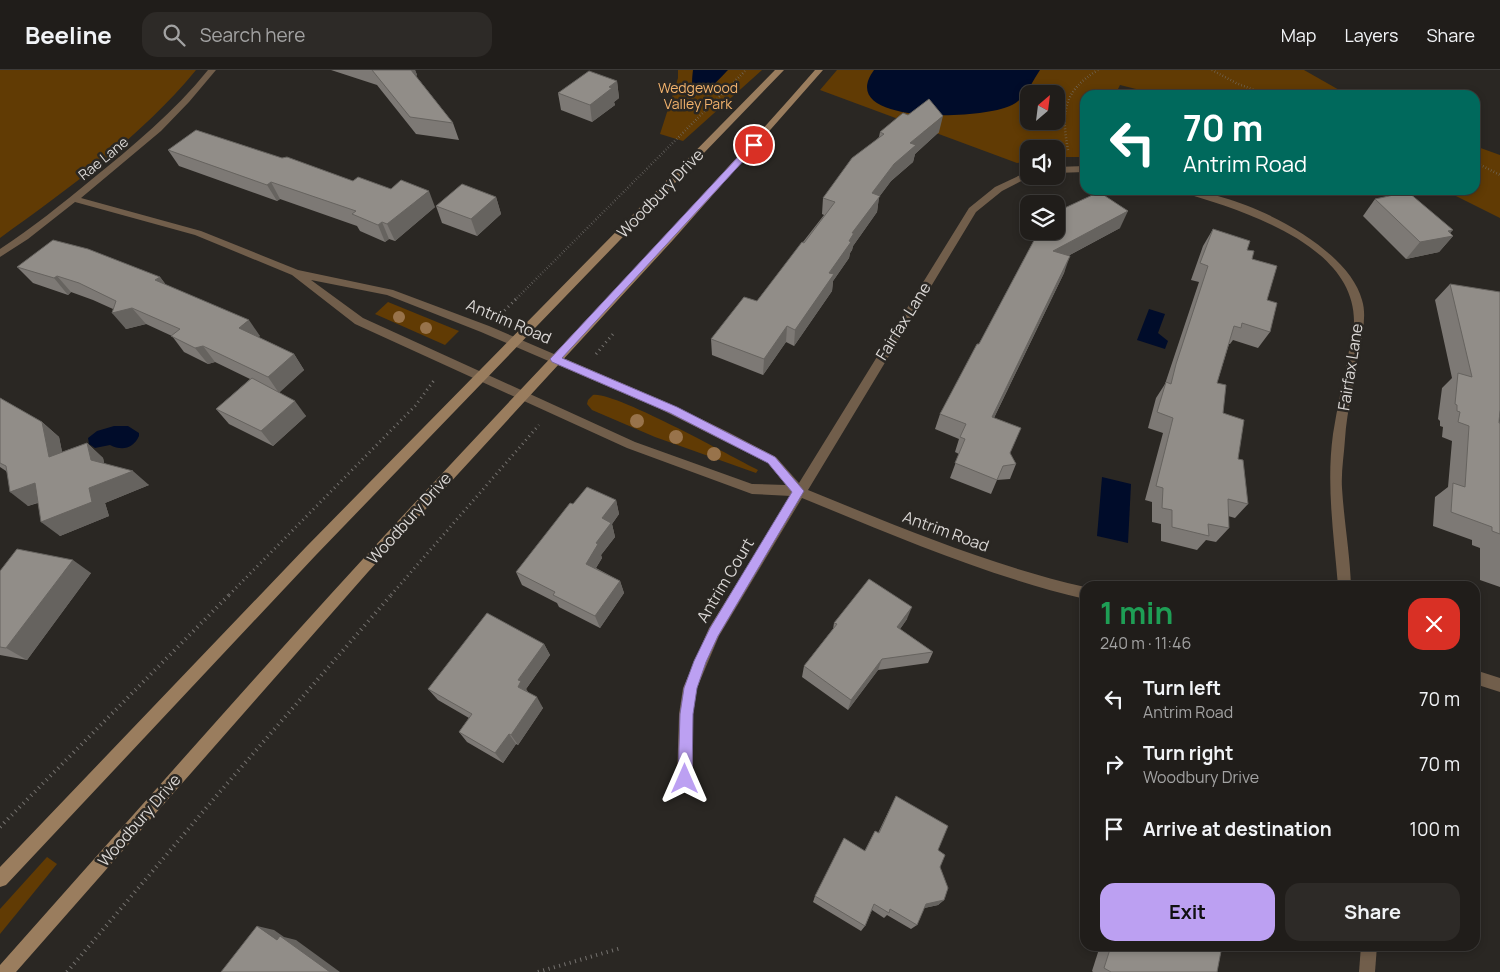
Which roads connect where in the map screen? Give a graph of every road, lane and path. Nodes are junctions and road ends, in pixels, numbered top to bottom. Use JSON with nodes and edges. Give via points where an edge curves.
{"nodes":[{"id":1,"x":212,"y":70,"type":"edge"},
{"id":2,"x":746,"y":70,"type":"edge"},
{"id":3,"x":780,"y":70,"type":"edge"},
{"id":4,"x":819,"y":70,"type":"edge"},
{"id":5,"x":1098,"y":70,"type":"edge"},
{"id":6,"x":1212,"y":70,"type":"edge"},
{"id":7,"x":1253,"y":90,"type":"edge"},
{"id":8,"x":1480,"y":165,"type":"edge"},
{"id":9,"x":1072,"y":168,"type":"junction"},
{"id":10,"x":1065,"y":169,"type":"edge"},
{"id":11,"x":1080,"y":169,"type":"edge"},
{"id":12,"x":1500,"y":175,"type":"edge"},
{"id":13,"x":1020,"y":177,"type":"edge"},
{"id":14,"x":1201,"y":195,"type":"edge"},
{"id":15,"x":74,"y":199,"type":"junction"},
{"id":16,"x":0,"y":254,"type":"edge"},
{"id":17,"x":296,"y":273,"type":"junction"},
{"id":18,"x":515,"y":300,"type":"dead end"},
{"id":19,"x":515,"y":342,"type":"junction"},
{"id":20,"x":555,"y":359,"type":"junction"},
{"id":21,"x":480,"y":377,"type":"junction"},
{"id":22,"x":430,"y":384,"type":"dead end"},
{"id":23,"x":522,"y":396,"type":"junction"},
{"id":24,"x":515,"y":454,"type":"dead end"},
{"id":25,"x":798,"y":491,"type":"junction"},
{"id":26,"x":1345,"y":581,"type":"edge"},
{"id":27,"x":1080,"y":592,"type":"edge"},
{"id":28,"x":1480,"y":678,"type":"edge"},
{"id":29,"x":1500,"y":684,"type":"edge"},
{"id":30,"x":685,"y":779,"type":"dead end"},
{"id":31,"x":0,"y":827,"type":"edge"},
{"id":32,"x":0,"y":879,"type":"edge"},
{"id":33,"x":621,"y":948,"type":"dead end"},
{"id":34,"x":1369,"y":951,"type":"edge"},
{"id":35,"x":4,"y":972,"type":"edge"},
{"id":36,"x":67,"y":972,"type":"edge"},
{"id":37,"x":538,"y":972,"type":"edge"},
{"id":38,"x":1367,"y":972,"type":"edge"}],
"edges":[{"from":1,"to":15,"type":"street","name":"Rae Lane","via":[[199,88],[148,139]]},
{"from":2,"to":18,"type":"path"},
{"from":3,"to":19,"type":"main road","name":"Woodbury Drive"},
{"from":4,"to":20,"type":"main road","name":"Woodbury Drive"},
{"from":5,"to":9,"type":"path","via":[[1078,84],[1065,106],[1064,128]]},
{"from":6,"to":7,"type":"path"},
{"from":8,"to":12,"type":"path"},
{"from":9,"to":10,"type":"street"},
{"from":9,"to":11,"type":"street"},
{"from":13,"to":25,"type":"street","name":"Fairfax Lane","via":[[989,193],[972,210]]},
{"from":14,"to":26,"type":"street","name":"Fairfax Lane","via":[[1239,206],[1294,232],[1323,252],[1344,275],[1357,300],[1359,323],[1339,436],[1336,486]]},
{"from":15,"to":16,"type":"street","name":"Rae Lane"},
{"from":15,"to":17,"type":"street","name":"Antrim Road","via":[[198,233]]},
{"from":17,"to":19,"type":"street","name":"Antrim Road","via":[[389,292]]},
{"from":17,"to":21,"type":"street","name":"Antrim Road","via":[[359,321]]},
{"from":19,"to":20,"type":"street","name":"Antrim Road"},
{"from":19,"to":21,"type":"main road","name":"Woodbury Drive"},
{"from":20,"to":23,"type":"main road","name":"Woodbury Drive"},
{"from":20,"to":25,"type":"street","name":"Antrim Road","via":[[677,412],[772,460]]},
{"from":21,"to":23,"type":"street","name":"Antrim Road"},
{"from":21,"to":32,"type":"main road","name":"Woodbury Drive"},
{"from":22,"to":31,"type":"path","via":[[408,413]]},
{"from":23,"to":25,"type":"street","name":"Antrim Road","via":[[631,445],[752,489]]},
{"from":23,"to":35,"type":"main road","name":"Woodbury Drive","via":[[268,674]]},
{"from":24,"to":36,"type":"path"},
{"from":25,"to":27,"type":"street","name":"Antrim Road","via":[[972,560]]},
{"from":25,"to":30,"type":"street","name":"Antrim Court","via":[[700,661],[690,688],[686,714]]},
{"from":28,"to":29,"type":"street"},
{"from":33,"to":37,"type":"path"},
{"from":34,"to":38,"type":"street"}]}
